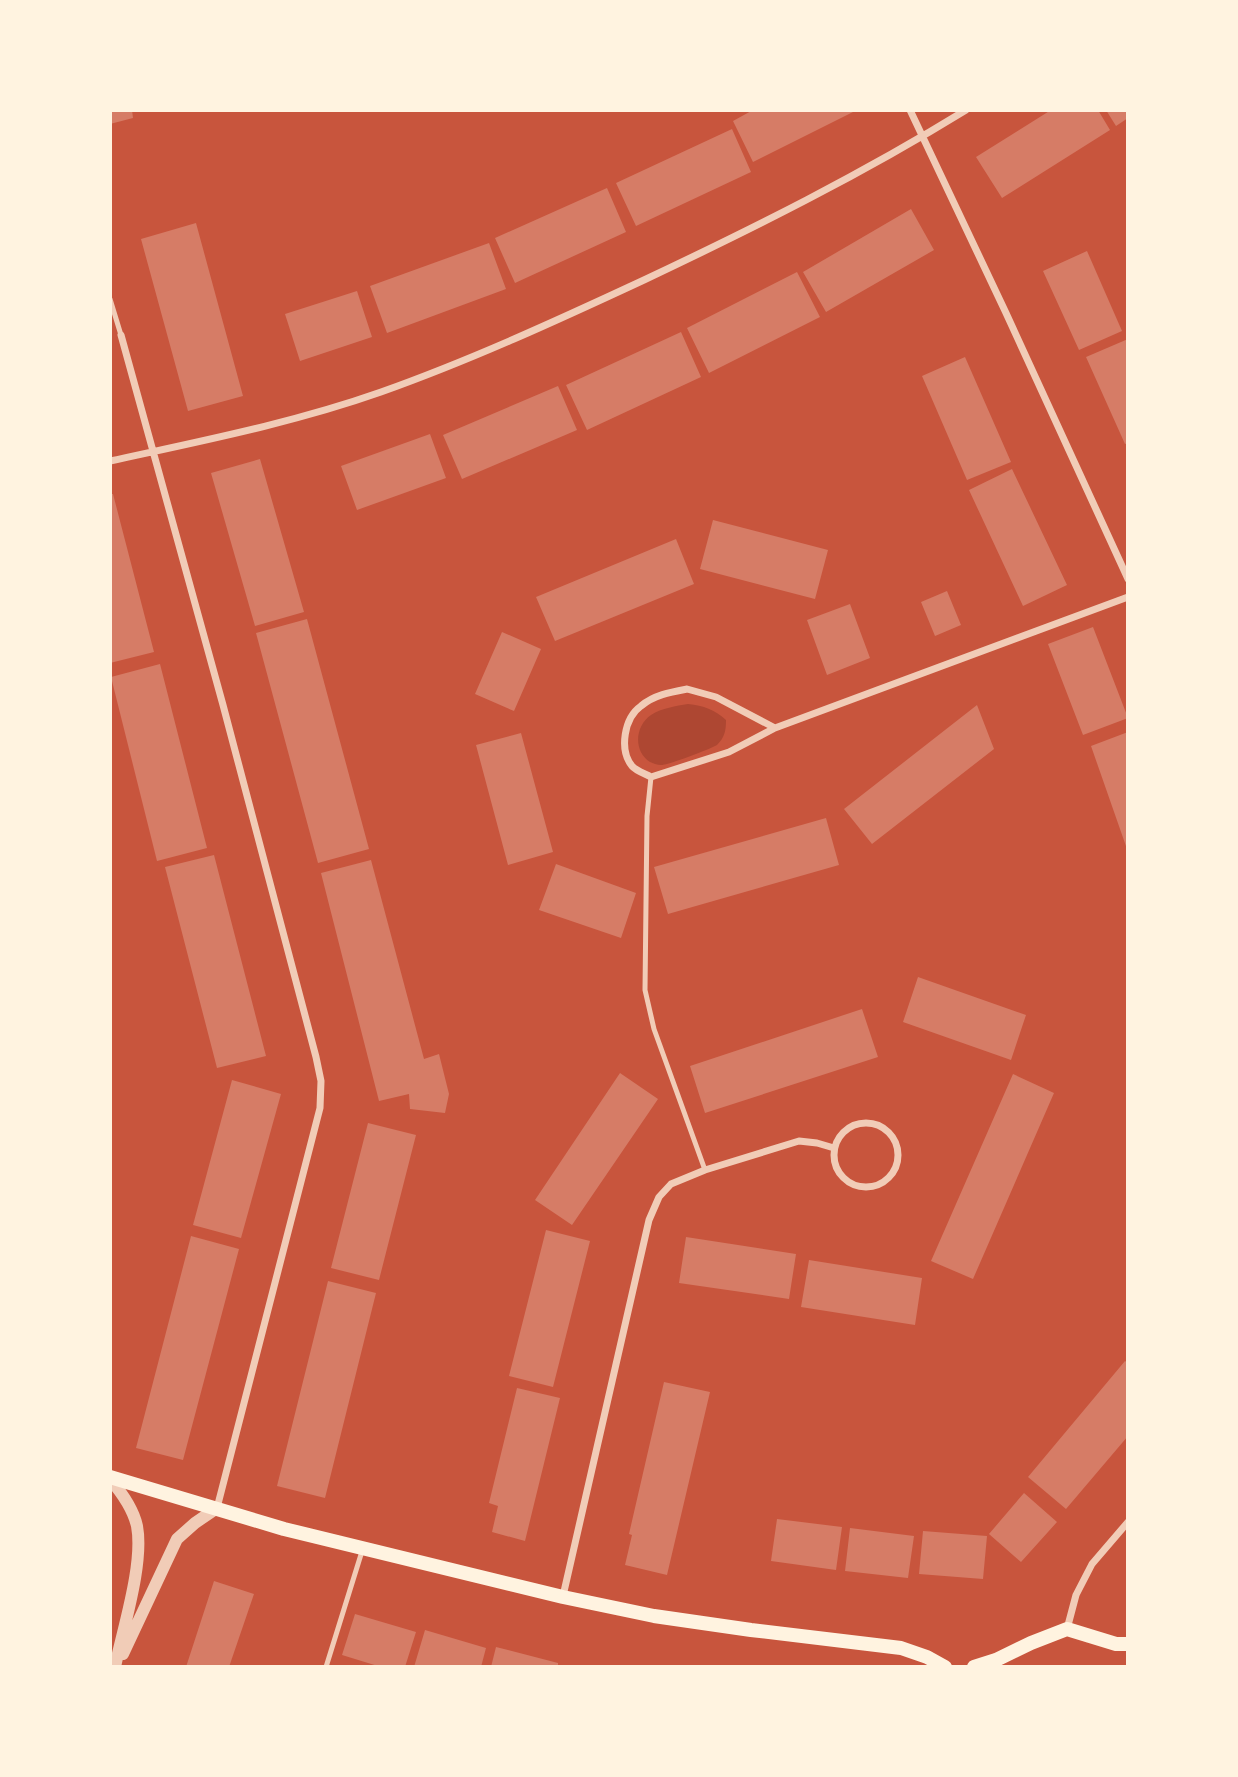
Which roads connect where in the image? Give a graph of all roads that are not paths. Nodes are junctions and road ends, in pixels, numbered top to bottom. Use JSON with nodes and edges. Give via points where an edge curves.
{"nodes":[{"id":1,"x":910,"y":110,"type":"edge"},
{"id":2,"x":966,"y":110,"type":"edge"},
{"id":3,"x":923,"y":137,"type":"junction"},
{"id":4,"x":110,"y":299,"type":"edge"},
{"id":5,"x":121,"y":335,"type":"joint"},
{"id":6,"x":153,"y":452,"type":"junction"},
{"id":7,"x":110,"y":461,"type":"edge"},
{"id":8,"x":1128,"y":579,"type":"edge"},
{"id":9,"x":1128,"y":597,"type":"edge"},
{"id":10,"x":775,"y":728,"type":"junction"},
{"id":11,"x":651,"y":777,"type":"junction"},
{"id":12,"x":834,"y":1147,"type":"junction"},
{"id":13,"x":705,"y":1170,"type":"junction"},
{"id":14,"x":110,"y":1478,"type":"edge"},
{"id":15,"x":217,"y":1508,"type":"junction"},
{"id":16,"x":1128,"y":1522,"type":"edge"},
{"id":17,"x":363,"y":1548,"type":"junction"},
{"id":18,"x":562,"y":1597,"type":"junction"},
{"id":19,"x":1068,"y":1629,"type":"junction"},
{"id":20,"x":1128,"y":1644,"type":"edge"},
{"id":21,"x":116,"y":1667,"type":"edge"},
{"id":22,"x":326,"y":1667,"type":"edge"},
{"id":23,"x":945,"y":1667,"type":"edge"},
{"id":24,"x":974,"y":1667,"type":"edge"}],
"edges":[{"from":1,"to":3,"type":"street"},
{"from":2,"to":3,"type":"street"},
{"from":3,"to":6,"type":"street","via":[[692,257],[481,352],[381,392],[299,417]]},
{"from":3,"to":8,"type":"street"},
{"from":4,"to":5,"type":"lane"},
{"from":5,"to":6,"type":"street"},
{"from":6,"to":7,"type":"street"},
{"from":6,"to":15,"type":"street","via":[[321,1082],[320,1108]]},
{"from":9,"to":10,"type":"street"},
{"from":10,"to":11,"type":"street","via":[[729,751]]},
{"from":10,"to":11,"type":"street","via":[[716,697],[687,690],[663,694],[639,707],[627,726],[624,749],[633,767]]},
{"from":11,"to":13,"type":"lane","via":[[645,990],[654,1029]]},
{"from":12,"to":12,"type":"street","via":[[853,1125],[874,1123],[891,1134],[899,1153],[892,1174],[874,1186],[863,1187],[843,1178],[833,1158]]},
{"from":12,"to":13,"type":"street","via":[[799,1141]]},
{"from":13,"to":18,"type":"street","via":[[671,1184],[649,1220]]},
{"from":14,"to":15,"type":"main road"},
{"from":14,"to":21,"type":"street","via":[[127,1499],[137,1526],[138,1551]]},
{"from":15,"to":17,"type":"main road"},
{"from":15,"to":21,"type":"street","via":[[177,1539]]},
{"from":16,"to":19,"type":"street","via":[[1092,1564],[1076,1595]]},
{"from":17,"to":18,"type":"main road"},
{"from":17,"to":22,"type":"lane"},
{"from":18,"to":23,"type":"main road","via":[[682,1620],[901,1648]]},
{"from":19,"to":20,"type":"main road"},
{"from":19,"to":24,"type":"main road"}]}
